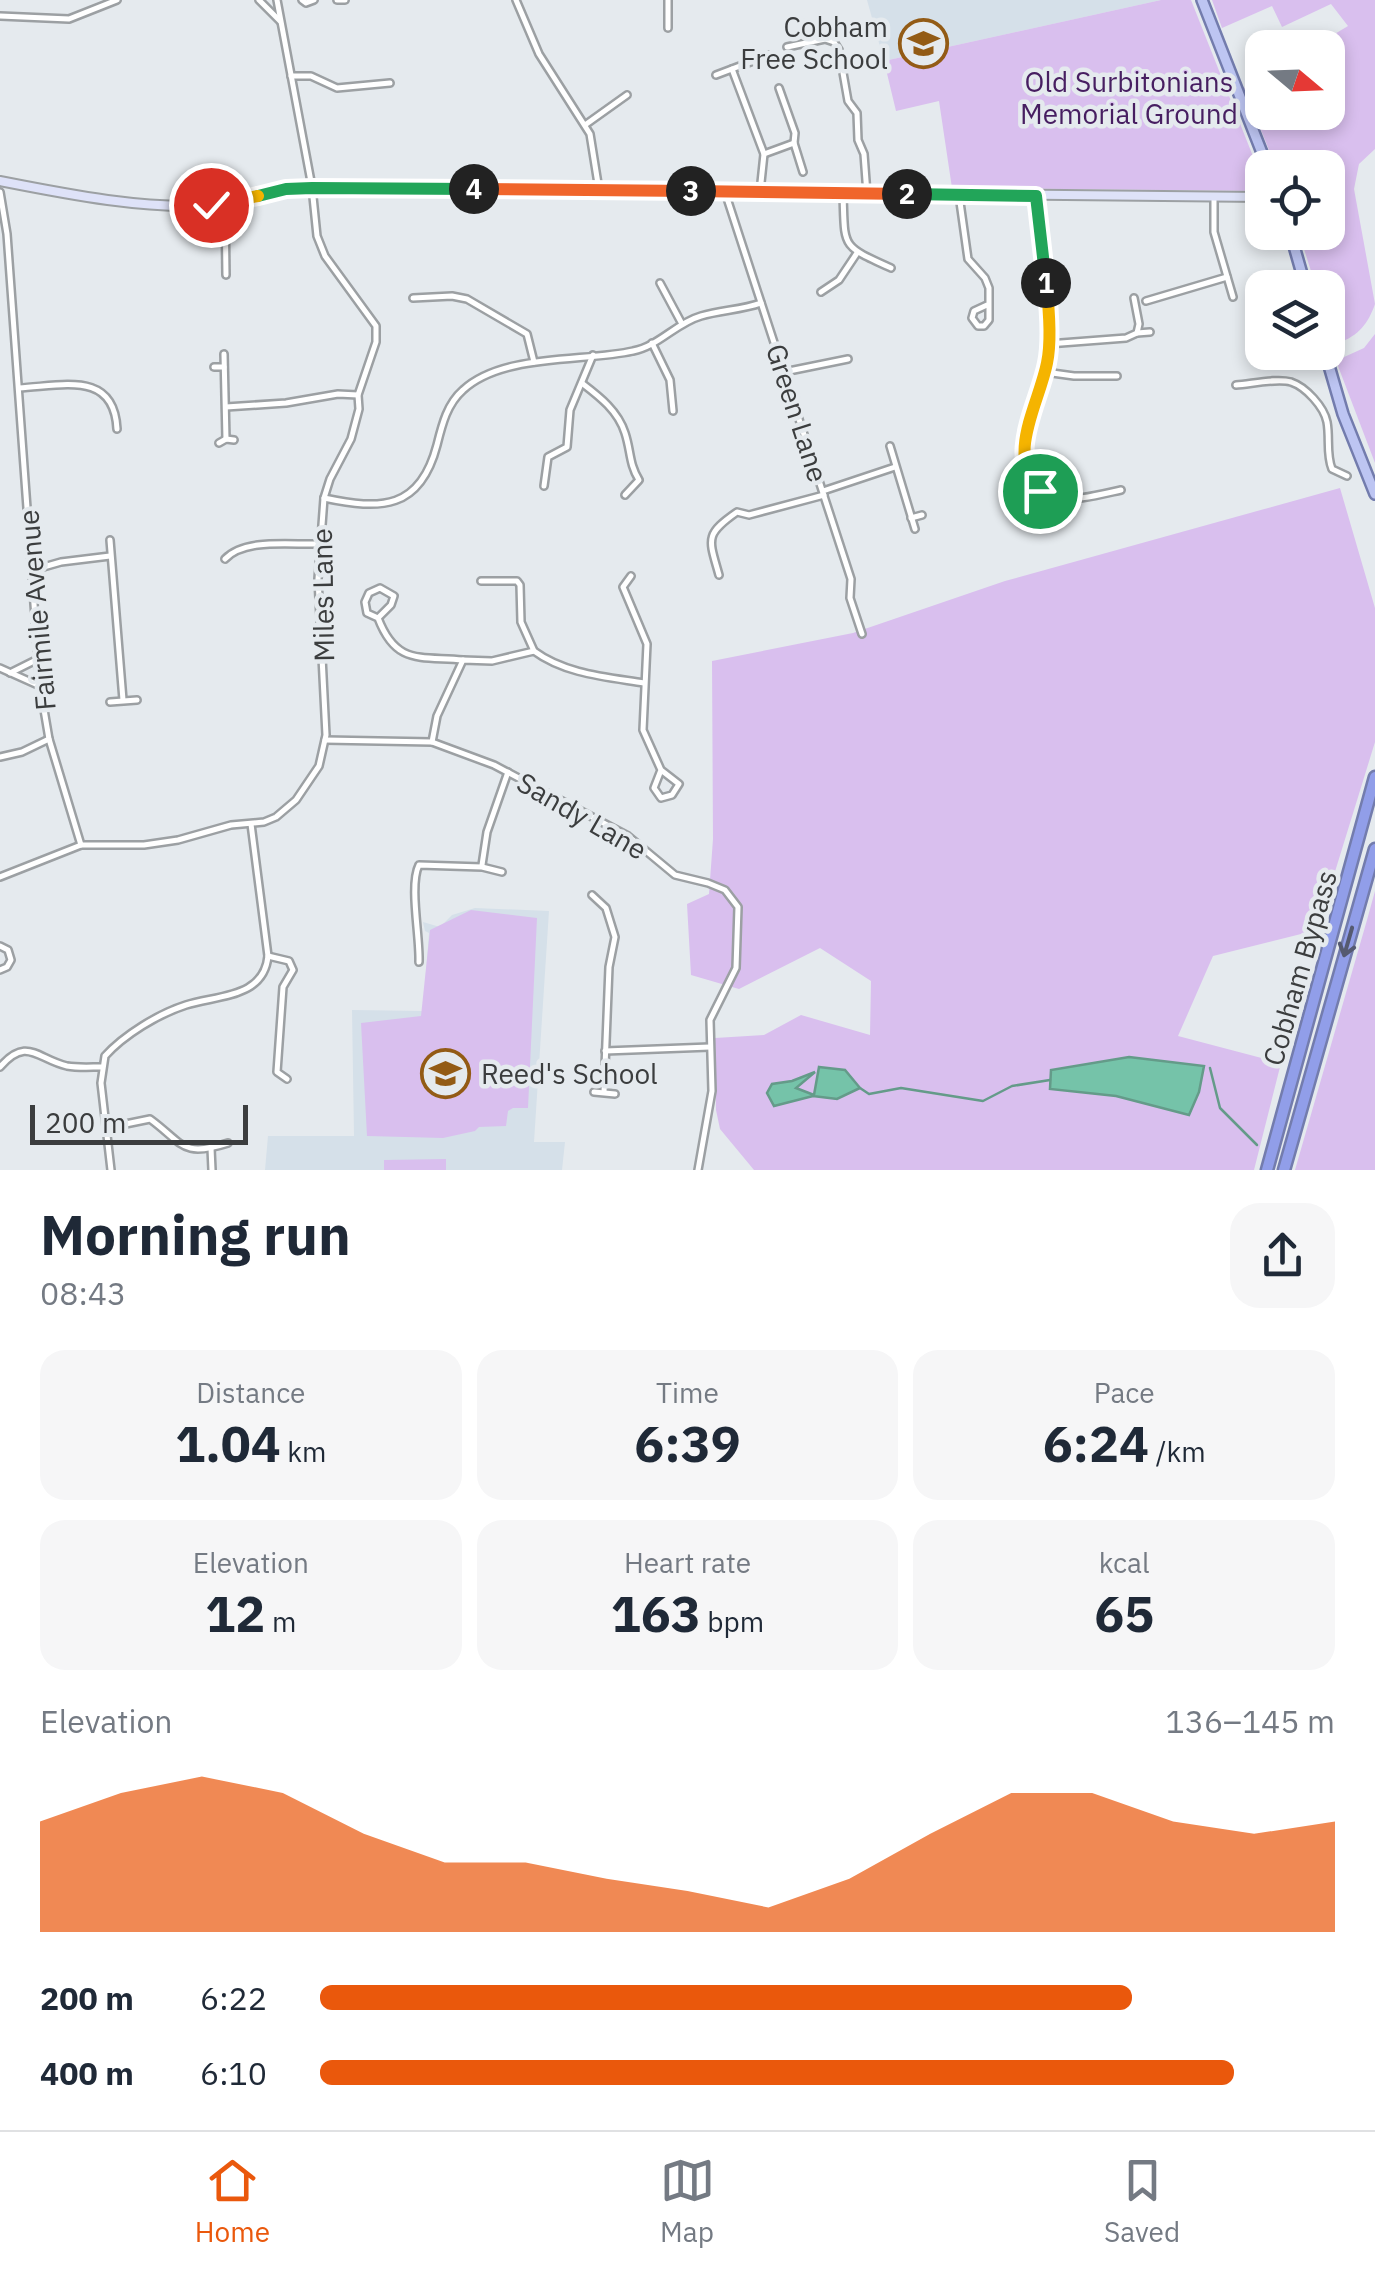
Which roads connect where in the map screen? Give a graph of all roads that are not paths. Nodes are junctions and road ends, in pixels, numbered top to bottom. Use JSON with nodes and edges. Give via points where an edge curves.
{"nodes":[{"id":1,"x":118,"y":0,"type":"edge"},
{"id":2,"x":260,"y":0,"type":"edge"},
{"id":3,"x":277,"y":0,"type":"edge"},
{"id":4,"x":302,"y":0,"type":"edge"},
{"id":5,"x":314,"y":0,"type":"edge"},
{"id":6,"x":516,"y":0,"type":"edge"},
{"id":7,"x":668,"y":0,"type":"edge"},
{"id":8,"x":1202,"y":0,"type":"edge"},
{"id":9,"x":0,"y":16,"type":"edge"},
{"id":10,"x":282,"y":23,"type":"junction"},
{"id":11,"x":668,"y":28,"type":"dead end"},
{"id":12,"x":787,"y":47,"type":"dead end"},
{"id":13,"x":769,"y":54,"type":"dead end"},
{"id":14,"x":732,"y":70,"type":"junction"},
{"id":15,"x":716,"y":75,"type":"dead end"},
{"id":16,"x":290,"y":76,"type":"junction"},
{"id":17,"x":390,"y":82,"type":"dead end"},
{"id":18,"x":779,"y":88,"type":"dead end"},
{"id":19,"x":628,"y":94,"type":"dead end"},
{"id":20,"x":585,"y":125,"type":"junction"},
{"id":21,"x":794,"y":143,"type":"junction"},
{"id":22,"x":1261,"y":150,"type":"edge"},
{"id":23,"x":764,"y":154,"type":"junction"},
{"id":24,"x":803,"y":172,"type":"dead end"},
{"id":25,"x":0,"y":181,"type":"edge"},
{"id":26,"x":312,"y":188,"type":"junction"},
{"id":27,"x":599,"y":190,"type":"junction"},
{"id":28,"x":0,"y":192,"type":"edge"},
{"id":29,"x":725,"y":192,"type":"junction"},
{"id":30,"x":760,"y":192,"type":"junction"},
{"id":31,"x":843,"y":194,"type":"junction"},
{"id":32,"x":867,"y":194,"type":"junction"},
{"id":33,"x":959,"y":195,"type":"junction"},
{"id":34,"x":1036,"y":196,"type":"junction"},
{"id":35,"x":1245,"y":197,"type":"edge"},
{"id":36,"x":1214,"y":198,"type":"junction"},
{"id":37,"x":225,"y":204,"type":"junction"},
{"id":38,"x":857,"y":253,"type":"junction"},
{"id":39,"x":891,"y":268,"type":"dead end"},
{"id":40,"x":226,"y":275,"type":"dead end"},
{"id":41,"x":1227,"y":277,"type":"junction"},
{"id":42,"x":660,"y":283,"type":"dead end"},
{"id":43,"x":820,"y":292,"type":"dead end"},
{"id":44,"x":1233,"y":297,"type":"dead end"},
{"id":45,"x":413,"y":298,"type":"dead end"},
{"id":46,"x":1134,"y":298,"type":"dead end"},
{"id":47,"x":1146,"y":301,"type":"dead end"},
{"id":48,"x":761,"y":303,"type":"junction"},
{"id":49,"x":988,"y":305,"type":"dead end"},
{"id":50,"x":682,"y":324,"type":"junction"},
{"id":51,"x":1137,"y":332,"type":"junction"},
{"id":52,"x":1150,"y":332,"type":"dead end"},
{"id":53,"x":652,"y":344,"type":"junction"},
{"id":54,"x":1048,"y":344,"type":"junction"},
{"id":55,"x":224,"y":354,"type":"dead end"},
{"id":56,"x":594,"y":355,"type":"junction"},
{"id":57,"x":848,"y":359,"type":"dead end"},
{"id":58,"x":534,"y":362,"type":"junction"},
{"id":59,"x":214,"y":367,"type":"dead end"},
{"id":60,"x":224,"y":367,"type":"junction"},
{"id":61,"x":1331,"y":370,"type":"edge"},
{"id":62,"x":784,"y":372,"type":"junction"},
{"id":63,"x":1044,"y":372,"type":"junction"},
{"id":64,"x":1117,"y":376,"type":"dead end"},
{"id":65,"x":583,"y":384,"type":"junction"},
{"id":66,"x":1236,"y":385,"type":"dead end"},
{"id":67,"x":19,"y":388,"type":"junction"},
{"id":68,"x":358,"y":394,"type":"junction"},
{"id":69,"x":226,"y":407,"type":"junction"},
{"id":70,"x":673,"y":411,"type":"dead end"},
{"id":71,"x":117,"y":429,"type":"dead end"},
{"id":72,"x":218,"y":443,"type":"dead end"},
{"id":73,"x":890,"y":446,"type":"dead end"},
{"id":74,"x":895,"y":467,"type":"junction"},
{"id":75,"x":1347,"y":476,"type":"dead end"},
{"id":76,"x":544,"y":486,"type":"dead end"},
{"id":77,"x":1120,"y":490,"type":"dead end"},
{"id":78,"x":824,"y":493,"type":"junction"},
{"id":79,"x":1375,"y":494,"type":"edge"},
{"id":80,"x":625,"y":495,"type":"dead end"},
{"id":81,"x":324,"y":498,"type":"junction"},
{"id":82,"x":922,"y":515,"type":"dead end"},
{"id":83,"x":912,"y":518,"type":"junction"},
{"id":84,"x":915,"y":529,"type":"dead end"},
{"id":85,"x":110,"y":540,"type":"dead end"},
{"id":86,"x":318,"y":544,"type":"junction"},
{"id":87,"x":110,"y":556,"type":"junction"},
{"id":88,"x":225,"y":560,"type":"dead end"},
{"id":89,"x":34,"y":570,"type":"junction"},
{"id":90,"x":631,"y":576,"type":"dead end"},
{"id":91,"x":719,"y":576,"type":"dead end"},
{"id":92,"x":481,"y":581,"type":"dead end"},
{"id":93,"x":378,"y":618,"type":"junction"},
{"id":94,"x":862,"y":634,"type":"dead end"},
{"id":95,"x":534,"y":652,"type":"junction"},
{"id":96,"x":38,"y":659,"type":"junction"},
{"id":97,"x":463,"y":660,"type":"junction"},
{"id":98,"x":0,"y":668,"type":"edge"},
{"id":99,"x":10,"y":672,"type":"junction"},
{"id":100,"x":644,"y":683,"type":"junction"},
{"id":101,"x":40,"y":686,"type":"junction"},
{"id":102,"x":123,"y":700,"type":"junction"},
{"id":103,"x":137,"y":700,"type":"dead end"},
{"id":104,"x":110,"y":702,"type":"dead end"},
{"id":105,"x":49,"y":740,"type":"junction"},
{"id":106,"x":325,"y":740,"type":"junction"},
{"id":107,"x":432,"y":742,"type":"junction"},
{"id":108,"x":0,"y":757,"type":"edge"},
{"id":109,"x":661,"y":770,"type":"junction"},
{"id":110,"x":508,"y":772,"type":"junction"},
{"id":111,"x":1375,"y":777,"type":"edge"},
{"id":112,"x":250,"y":824,"type":"junction"},
{"id":113,"x":82,"y":845,"type":"junction"},
{"id":114,"x":1375,"y":849,"type":"edge"},
{"id":115,"x":482,"y":867,"type":"junction"},
{"id":116,"x":502,"y":872,"type":"dead end"},
{"id":117,"x":0,"y":877,"type":"edge"},
{"id":118,"x":592,"y":895,"type":"dead end"},
{"id":119,"x":0,"y":946,"type":"edge"},
{"id":120,"x":420,"y":947,"type":"junction"},
{"id":121,"x":408,"y":950,"type":"dead end"},
{"id":122,"x":268,"y":956,"type":"junction"},
{"id":123,"x":419,"y":962,"type":"dead end"},
{"id":124,"x":0,"y":970,"type":"edge"},
{"id":125,"x":710,"y":1047,"type":"junction"},
{"id":126,"x":605,"y":1050,"type":"junction"},
{"id":127,"x":2,"y":1062,"type":"edge"},
{"id":128,"x":101,"y":1066,"type":"junction"},
{"id":129,"x":287,"y":1079,"type":"dead end"},
{"id":130,"x":594,"y":1092,"type":"dead end"},
{"id":131,"x":604,"y":1092,"type":"junction"},
{"id":132,"x":614,"y":1094,"type":"dead end"},
{"id":133,"x":106,"y":1128,"type":"junction"},
{"id":134,"x":228,"y":1143,"type":"dead end"},
{"id":135,"x":211,"y":1148,"type":"junction"},
{"id":136,"x":111,"y":1170,"type":"edge"},
{"id":137,"x":212,"y":1170,"type":"edge"},
{"id":138,"x":698,"y":1170,"type":"edge"},
{"id":139,"x":1268,"y":1170,"type":"edge"},
{"id":140,"x":1284,"y":1170,"type":"edge"}],
"edges":[{"from":1,"to":9,"type":"street","via":[[69,18]]},
{"from":2,"to":10,"type":"street"},
{"from":3,"to":10,"type":"street"},
{"from":4,"to":5,"type":"street"},
{"from":6,"to":20,"type":"street","via":[[539,54]]},
{"from":7,"to":11,"type":"street"},
{"from":8,"to":22,"type":"main road"},
{"from":10,"to":16,"type":"street"},
{"from":12,"to":32,"type":"street","via":[[834,42],[857,113]]},
{"from":13,"to":14,"type":"street"},
{"from":14,"to":15,"type":"street"},
{"from":14,"to":23,"type":"street"},
{"from":16,"to":17,"type":"street","via":[[311,76],[337,88]]},
{"from":16,"to":26,"type":"street"},
{"from":18,"to":21,"type":"street"},
{"from":19,"to":20,"type":"street"},
{"from":20,"to":27,"type":"street"},
{"from":21,"to":23,"type":"street"},
{"from":21,"to":24,"type":"street"},
{"from":23,"to":30,"type":"street"},
{"from":25,"to":37,"type":"street","via":[[87,198]]},
{"from":26,"to":27,"type":"street"},
{"from":26,"to":37,"type":"street"},
{"from":26,"to":68,"type":"street","name":"Miles Lane","via":[[325,256],[376,326]]},
{"from":27,"to":29,"type":"street"},
{"from":28,"to":67,"type":"street","name":"Fairmile Avenue"},
{"from":29,"to":30,"type":"street"},
{"from":29,"to":48,"type":"street","name":"Green Lane"},
{"from":30,"to":31,"type":"street"},
{"from":31,"to":32,"type":"street"},
{"from":31,"to":38,"type":"street","via":[[844,238]]},
{"from":32,"to":33,"type":"street"},
{"from":33,"to":34,"type":"street"},
{"from":33,"to":49,"type":"street","via":[[968,259],[985,278]]},
{"from":34,"to":36,"type":"street"},
{"from":34,"to":54,"type":"street"},
{"from":35,"to":36,"type":"street"},
{"from":36,"to":41,"type":"street","via":[[1214,232]]},
{"from":37,"to":40,"type":"street"},
{"from":38,"to":39,"type":"street"},
{"from":38,"to":43,"type":"street","via":[[839,280]]},
{"from":41,"to":44,"type":"street"},
{"from":41,"to":47,"type":"street"},
{"from":42,"to":50,"type":"street"},
{"from":45,"to":58,"type":"street","via":[[468,299],[526,334]]},
{"from":46,"to":51,"type":"street"},
{"from":48,"to":50,"type":"street"},
{"from":48,"to":62,"type":"street","name":"Green Lane"},
{"from":50,"to":53,"type":"street"},
{"from":51,"to":52,"type":"street"},
{"from":51,"to":54,"type":"street"},
{"from":53,"to":56,"type":"street"},
{"from":53,"to":70,"type":"street","via":[[670,380]]},
{"from":54,"to":63,"type":"street"},
{"from":55,"to":60,"type":"street"},
{"from":56,"to":58,"type":"street"},
{"from":56,"to":65,"type":"street"},
{"from":57,"to":62,"type":"street"},
{"from":58,"to":81,"type":"street","via":[[463,390],[448,409],[431,468],[408,495],[365,506]]},
{"from":59,"to":60,"type":"street"},
{"from":60,"to":69,"type":"street"},
{"from":61,"to":79,"type":"main road"},
{"from":62,"to":78,"type":"street","name":"Green Lane"},
{"from":63,"to":64,"type":"street"},
{"from":63,"to":77,"type":"street","via":[[1023,452],[1028,480],[1069,502]]},
{"from":65,"to":76,"type":"street","via":[[570,410],[567,447],[548,457]]},
{"from":65,"to":80,"type":"street","via":[[608,404],[625,432],[639,480]]},
{"from":66,"to":75,"type":"street","via":[[1290,382],[1308,394],[1327,420],[1332,469]]},
{"from":67,"to":71,"type":"street","via":[[93,386],[111,399]]},
{"from":67,"to":89,"type":"street","name":"Fairmile Avenue"},
{"from":68,"to":69,"type":"street"},
{"from":68,"to":81,"type":"street","name":"Miles Lane","via":[[351,439]]},
{"from":69,"to":72,"type":"street","via":[[230,439]]},
{"from":73,"to":74,"type":"street"},
{"from":74,"to":78,"type":"street"},
{"from":74,"to":83,"type":"street"},
{"from":78,"to":91,"type":"street","via":[[737,512],[717,525],[710,541]]},
{"from":78,"to":94,"type":"street","name":"Green Lane"},
{"from":81,"to":86,"type":"street","name":"Miles Lane"},
{"from":82,"to":83,"type":"street"},
{"from":83,"to":84,"type":"street"},
{"from":85,"to":87,"type":"street"},
{"from":86,"to":88,"type":"street","via":[[260,545]]},
{"from":86,"to":106,"type":"street","name":"Miles Lane"},
{"from":87,"to":89,"type":"street"},
{"from":87,"to":102,"type":"street"},
{"from":89,"to":96,"type":"street","name":"Fairmile Avenue"},
{"from":90,"to":100,"type":"street","via":[[622,587],[646,637]]},
{"from":92,"to":95,"type":"street","via":[[520,585],[521,622]]},
{"from":93,"to":93,"type":"street","via":[[364,602],[380,588],[394,596]]},
{"from":93,"to":97,"type":"street","via":[[397,651]]},
{"from":95,"to":97,"type":"street"},
{"from":95,"to":100,"type":"street","via":[[570,669]]},
{"from":96,"to":99,"type":"street"},
{"from":96,"to":101,"type":"street","name":"Fairmile Avenue"},
{"from":97,"to":107,"type":"street"},
{"from":98,"to":99,"type":"street"},
{"from":99,"to":101,"type":"street"},
{"from":100,"to":109,"type":"street","via":[[643,730]]},
{"from":101,"to":105,"type":"street","name":"Fairmile Avenue"},
{"from":102,"to":103,"type":"street"},
{"from":102,"to":104,"type":"street"},
{"from":105,"to":108,"type":"street"},
{"from":105,"to":113,"type":"street","name":"Fairmile Avenue"},
{"from":106,"to":107,"type":"street","name":"Sandy Lane"},
{"from":106,"to":112,"type":"street","name":"Miles Lane","via":[[319,766],[296,800],[276,817]]},
{"from":107,"to":110,"type":"street","name":"Sandy Lane"},
{"from":109,"to":109,"type":"street","via":[[678,784],[665,798],[654,788]]},
{"from":110,"to":115,"type":"street","via":[[486,832]]},
{"from":110,"to":125,"type":"street","name":"Sandy Lane","via":[[628,836],[675,876],[725,890],[738,908],[736,968],[710,1020]]},
{"from":111,"to":139,"type":"highway","name":"Cobham Bypass"},
{"from":112,"to":113,"type":"street","name":"Miles Lane","via":[[161,842]]},
{"from":112,"to":122,"type":"street"},
{"from":113,"to":117,"type":"street","name":"Miles Lane"},
{"from":114,"to":140,"type":"highway","name":"Cobham Bypass","one_way":true},
{"from":115,"to":116,"type":"street"},
{"from":115,"to":120,"type":"street","via":[[419,865]]},
{"from":118,"to":126,"type":"street","via":[[606,908],[615,938]]},
{"from":119,"to":124,"type":"street","via":[[11,960]]},
{"from":120,"to":121,"type":"street"},
{"from":120,"to":123,"type":"street"},
{"from":122,"to":128,"type":"street","via":[[253,986],[158,1018],[108,1052]]},
{"from":122,"to":129,"type":"street","via":[[289,961],[292,970],[283,987],[277,1072]]},
{"from":125,"to":126,"type":"street"},
{"from":125,"to":138,"type":"street","name":"Sandy Lane","via":[[710,1111]]},
{"from":126,"to":131,"type":"street"},
{"from":127,"to":128,"type":"street","via":[[35,1051],[67,1066]]},
{"from":128,"to":133,"type":"street"},
{"from":130,"to":131,"type":"street"},
{"from":131,"to":132,"type":"street"},
{"from":133,"to":135,"type":"street","via":[[150,1119],[182,1146]]},
{"from":133,"to":136,"type":"street"},
{"from":134,"to":135,"type":"street"},
{"from":135,"to":137,"type":"street"}]}
